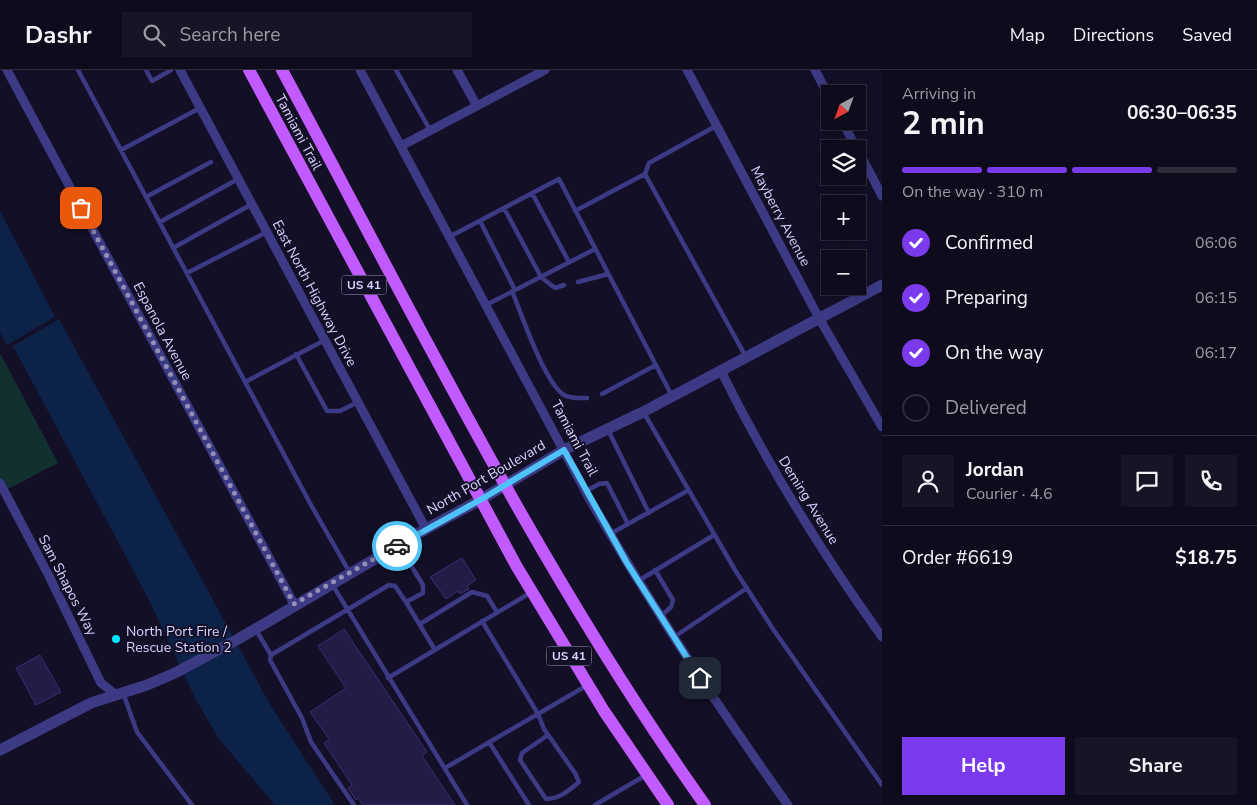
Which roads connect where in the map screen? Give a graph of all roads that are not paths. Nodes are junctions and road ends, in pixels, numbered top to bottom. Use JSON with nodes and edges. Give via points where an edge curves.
{"nodes":[{"id":1,"x":7,"y":70,"type":"edge"},
{"id":2,"x":78,"y":70,"type":"edge"},
{"id":3,"x":146,"y":70,"type":"edge"},
{"id":4,"x":171,"y":70,"type":"edge"},
{"id":5,"x":180,"y":70,"type":"edge"},
{"id":6,"x":249,"y":70,"type":"edge"},
{"id":7,"x":282,"y":70,"type":"edge"},
{"id":8,"x":360,"y":70,"type":"edge"},
{"id":9,"x":396,"y":70,"type":"edge"},
{"id":10,"x":458,"y":70,"type":"edge"},
{"id":11,"x":545,"y":70,"type":"edge"},
{"id":12,"x":687,"y":70,"type":"edge"},
{"id":13,"x":815,"y":70,"type":"edge"},
{"id":14,"x":823,"y":85,"type":"edge"},
{"id":15,"x":478,"y":106,"type":"junction"},
{"id":16,"x":200,"y":108,"type":"junction"},
{"id":17,"x":717,"y":125,"type":"junction"},
{"id":18,"x":431,"y":131,"type":"junction"},
{"id":19,"x":401,"y":146,"type":"junction"},
{"id":20,"x":121,"y":150,"type":"junction"},
{"id":21,"x":211,"y":162,"type":"dead end"},
{"id":22,"x":866,"y":166,"type":"edge"},
{"id":23,"x":645,"y":174,"type":"junction"},
{"id":24,"x":238,"y":179,"type":"junction"},
{"id":25,"x":532,"y":193,"type":"junction"},
{"id":26,"x":882,"y":196,"type":"edge"},
{"id":27,"x":146,"y":197,"type":"junction"},
{"id":28,"x":252,"y":204,"type":"junction"},
{"id":29,"x":504,"y":208,"type":"junction"},
{"id":30,"x":575,"y":211,"type":"junction"},
{"id":31,"x":480,"y":221,"type":"junction"},
{"id":32,"x":160,"y":222,"type":"junction"},
{"id":33,"x":267,"y":232,"type":"junction"},
{"id":34,"x":450,"y":237,"type":"junction"},
{"id":35,"x":173,"y":248,"type":"junction"},
{"id":36,"x":595,"y":249,"type":"junction"},
{"id":37,"x":569,"y":262,"type":"junction"},
{"id":38,"x":187,"y":273,"type":"junction"},
{"id":39,"x":608,"y":274,"type":"junction"},
{"id":40,"x":541,"y":277,"type":"junction"},
{"id":41,"x":578,"y":282,"type":"dead end"},
{"id":42,"x":882,"y":285,"type":"edge"},
{"id":43,"x":564,"y":286,"type":"dead end"},
{"id":44,"x":514,"y":290,"type":"junction"},
{"id":45,"x":486,"y":305,"type":"junction"},
{"id":46,"x":819,"y":318,"type":"junction"},
{"id":47,"x":325,"y":340,"type":"junction"},
{"id":48,"x":296,"y":354,"type":"junction"},
{"id":49,"x":746,"y":358,"type":"junction"},
{"id":50,"x":656,"y":365,"type":"junction"},
{"id":51,"x":721,"y":371,"type":"junction"},
{"id":52,"x":245,"y":382,"type":"junction"},
{"id":53,"x":602,"y":394,"type":"dead end"},
{"id":54,"x":673,"y":397,"type":"junction"},
{"id":55,"x":587,"y":398,"type":"dead end"},
{"id":56,"x":358,"y":402,"type":"junction"},
{"id":57,"x":643,"y":412,"type":"junction"},
{"id":58,"x":882,"y":427,"type":"edge"},
{"id":59,"x":607,"y":429,"type":"junction"},
{"id":60,"x":564,"y":450,"type":"junction"},
{"id":61,"x":0,"y":483,"type":"edge"},
{"id":62,"x":505,"y":484,"type":"junction"},
{"id":63,"x":586,"y":491,"type":"junction"},
{"id":64,"x":688,"y":491,"type":"junction"},
{"id":65,"x":480,"y":500,"type":"junction"},
{"id":66,"x":649,"y":512,"type":"junction"},
{"id":67,"x":628,"y":524,"type":"junction"},
{"id":68,"x":426,"y":529,"type":"junction"},
{"id":69,"x":610,"y":534,"type":"junction"},
{"id":70,"x":714,"y":535,"type":"junction"},
{"id":71,"x":399,"y":545,"type":"junction"},
{"id":72,"x":655,"y":570,"type":"junction"},
{"id":73,"x":350,"y":573,"type":"junction"},
{"id":74,"x":638,"y":581,"type":"junction"},
{"id":75,"x":332,"y":583,"type":"junction"},
{"id":76,"x":746,"y":588,"type":"junction"},
{"id":77,"x":532,"y":592,"type":"junction"},
{"id":78,"x":406,"y":602,"type":"junction"},
{"id":79,"x":294,"y":604,"type":"junction"},
{"id":80,"x":348,"y":610,"type":"junction"},
{"id":81,"x":497,"y":612,"type":"junction"},
{"id":82,"x":660,"y":616,"type":"junction"},
{"id":83,"x":482,"y":621,"type":"junction"},
{"id":84,"x":420,"y":624,"type":"junction"},
{"id":85,"x":255,"y":629,"type":"junction"},
{"id":86,"x":673,"y":637,"type":"junction"},
{"id":87,"x":882,"y":637,"type":"edge"},
{"id":88,"x":435,"y":650,"type":"junction"},
{"id":89,"x":271,"y":655,"type":"junction"},
{"id":90,"x":388,"y":678,"type":"junction"},
{"id":91,"x":588,"y":685,"type":"junction"},
{"id":92,"x":119,"y":693,"type":"junction"},
{"id":93,"x":538,"y":714,"type":"junction"},
{"id":94,"x":548,"y":735,"type":"junction"},
{"id":95,"x":489,"y":742,"type":"junction"},
{"id":96,"x":0,"y":750,"type":"edge"},
{"id":97,"x":444,"y":768,"type":"junction"},
{"id":98,"x":647,"y":774,"type":"junction"},
{"id":99,"x":882,"y":785,"type":"edge"},
{"id":100,"x":546,"y":799,"type":"junction"},
{"id":101,"x":192,"y":805,"type":"edge"},
{"id":102,"x":354,"y":805,"type":"edge"},
{"id":103,"x":467,"y":805,"type":"edge"},
{"id":104,"x":529,"y":805,"type":"edge"},
{"id":105,"x":544,"y":805,"type":"edge"},
{"id":106,"x":595,"y":805,"type":"edge"},
{"id":107,"x":668,"y":805,"type":"edge"},
{"id":108,"x":705,"y":805,"type":"edge"},
{"id":109,"x":788,"y":805,"type":"edge"}],
"edges":[{"from":1,"to":79,"type":"street","name":"Espanola Avenue"},
{"from":2,"to":20,"type":"lane"},
{"from":3,"to":4,"type":"lane","via":[[152,81]]},
{"from":5,"to":16,"type":"street","name":"East North Highway Drive"},
{"from":6,"to":65,"type":"main road","name":"Tamiami Trail","number":"US 41"},
{"from":7,"to":62,"type":"main road","name":"Tamiami Trail","number":"US 41"},
{"from":8,"to":19,"type":"street","name":"Tamiami Trail"},
{"from":9,"to":18,"type":"lane"},
{"from":10,"to":15,"type":"street"},
{"from":11,"to":15,"type":"street"},
{"from":12,"to":17,"type":"street","name":"Mayberry Avenue"},
{"from":13,"to":14,"type":"street"},
{"from":15,"to":18,"type":"street"},
{"from":16,"to":20,"type":"lane"},
{"from":16,"to":24,"type":"street","name":"East North Highway Drive"},
{"from":17,"to":23,"type":"lane","via":[[649,163]]},
{"from":17,"to":46,"type":"street","name":"Mayberry Avenue"},
{"from":18,"to":19,"type":"street"},
{"from":19,"to":34,"type":"street","name":"Tamiami Trail"},
{"from":20,"to":27,"type":"lane"},
{"from":21,"to":27,"type":"lane"},
{"from":22,"to":26,"type":"street"},
{"from":23,"to":30,"type":"lane"},
{"from":23,"to":49,"type":"lane"},
{"from":24,"to":28,"type":"street","name":"East North Highway Drive"},
{"from":24,"to":32,"type":"lane"},
{"from":25,"to":29,"type":"lane"},
{"from":25,"to":30,"type":"lane","via":[[559,179]]},
{"from":25,"to":37,"type":"lane"},
{"from":27,"to":32,"type":"lane"},
{"from":28,"to":33,"type":"street","name":"East North Highway Drive"},
{"from":28,"to":35,"type":"lane"},
{"from":29,"to":31,"type":"lane"},
{"from":29,"to":40,"type":"lane"},
{"from":30,"to":36,"type":"lane"},
{"from":31,"to":34,"type":"lane"},
{"from":31,"to":44,"type":"lane"},
{"from":32,"to":35,"type":"lane"},
{"from":33,"to":38,"type":"lane"},
{"from":33,"to":47,"type":"street","name":"East North Highway Drive"},
{"from":34,"to":45,"type":"street","name":"Tamiami Trail"},
{"from":35,"to":38,"type":"lane"},
{"from":36,"to":37,"type":"lane"},
{"from":36,"to":39,"type":"lane"},
{"from":37,"to":40,"type":"lane"},
{"from":38,"to":52,"type":"lane"},
{"from":39,"to":41,"type":"lane"},
{"from":39,"to":50,"type":"lane"},
{"from":40,"to":43,"type":"lane","via":[[556,288]]},
{"from":40,"to":44,"type":"lane"},
{"from":42,"to":46,"type":"street","name":"North Port Boulevard"},
{"from":44,"to":45,"type":"lane"},
{"from":44,"to":55,"type":"lane","via":[[540,358],[556,387],[570,397]]},
{"from":45,"to":60,"type":"street","name":"Tamiami Trail"},
{"from":46,"to":49,"type":"street","name":"North Port Boulevard"},
{"from":46,"to":58,"type":"street","name":"Mayberry Avenue"},
{"from":47,"to":48,"type":"lane"},
{"from":47,"to":56,"type":"street","name":"East North Highway Drive"},
{"from":48,"to":52,"type":"lane"},
{"from":48,"to":56,"type":"lane","via":[[328,411],[340,411]]},
{"from":49,"to":51,"type":"street","name":"North Port Boulevard"},
{"from":50,"to":53,"type":"lane"},
{"from":50,"to":54,"type":"lane"},
{"from":51,"to":54,"type":"street","name":"North Port Boulevard"},
{"from":51,"to":87,"type":"street","name":"Deming Avenue","via":[[790,498]]},
{"from":52,"to":73,"type":"lane"},
{"from":54,"to":57,"type":"street","name":"North Port Boulevard"},
{"from":56,"to":68,"type":"street","name":"East North Highway Drive"},
{"from":57,"to":59,"type":"street","name":"North Port Boulevard"},
{"from":57,"to":64,"type":"lane"},
{"from":59,"to":60,"type":"street","name":"North Port Boulevard"},
{"from":59,"to":66,"type":"lane"},
{"from":60,"to":62,"type":"street","name":"North Port Boulevard"},
{"from":60,"to":63,"type":"street","name":"Tamiami Trail"},
{"from":61,"to":92,"type":"street","name":"Sam Shapos Way","via":[[101,683]]},
{"from":62,"to":65,"type":"street","name":"North Port Boulevard"},
{"from":62,"to":108,"type":"main road","name":"Tamiami Trail","number":"US 41","via":[[602,653]]},
{"from":63,"to":67,"type":"lane","via":[[606,483]]},
{"from":63,"to":69,"type":"street","name":"Tamiami Trail"},
{"from":64,"to":66,"type":"lane"},
{"from":64,"to":70,"type":"lane"},
{"from":65,"to":68,"type":"street","name":"North Port Boulevard"},
{"from":65,"to":77,"type":"main road","name":"Tamiami Trail","number":"US 41"},
{"from":66,"to":67,"type":"lane"},
{"from":67,"to":69,"type":"lane"},
{"from":68,"to":71,"type":"street","name":"North Port Boulevard"},
{"from":69,"to":74,"type":"street","name":"Tamiami Trail"},
{"from":70,"to":72,"type":"lane"},
{"from":70,"to":76,"type":"lane"},
{"from":71,"to":73,"type":"street","name":"North Port Boulevard"},
{"from":71,"to":78,"type":"lane","via":[[423,585],[423,593]]},
{"from":72,"to":74,"type":"lane"},
{"from":72,"to":82,"type":"lane","via":[[673,600],[672,608]]},
{"from":73,"to":75,"type":"street","name":"North Port Boulevard"},
{"from":74,"to":82,"type":"street","name":"Tamiami Trail"},
{"from":75,"to":79,"type":"street","name":"North Port Boulevard"},
{"from":75,"to":80,"type":"lane"},
{"from":76,"to":86,"type":"lane"},
{"from":76,"to":99,"type":"lane"},
{"from":77,"to":81,"type":"lane"},
{"from":77,"to":91,"type":"main road","name":"Tamiami Trail","number":"US 41"},
{"from":78,"to":80,"type":"lane","via":[[395,586],[389,585]]},
{"from":78,"to":84,"type":"lane"},
{"from":79,"to":85,"type":"street","name":"North Port Boulevard"},
{"from":80,"to":89,"type":"lane"},
{"from":80,"to":90,"type":"lane"},
{"from":81,"to":83,"type":"lane"},
{"from":81,"to":84,"type":"lane","via":[[487,596],[472,592]]},
{"from":82,"to":86,"type":"street","name":"Tamiami Trail"},
{"from":83,"to":88,"type":"lane"},
{"from":83,"to":93,"type":"lane"},
{"from":84,"to":88,"type":"lane"},
{"from":85,"to":89,"type":"lane"},
{"from":85,"to":92,"type":"street","name":"North Port Boulevard","via":[[175,674]]},
{"from":86,"to":109,"type":"street","name":"Tamiami Trail"},
{"from":88,"to":90,"type":"lane"},
{"from":89,"to":102,"type":"lane","via":[[270,660],[302,718],[310,742]]},
{"from":90,"to":97,"type":"lane"},
{"from":91,"to":93,"type":"lane"},
{"from":91,"to":98,"type":"main road","name":"Tamiami Trail","number":"US 41"},
{"from":92,"to":96,"type":"street","name":"North Port Boulevard","via":[[90,703]]},
{"from":92,"to":101,"type":"lane","via":[[137,732]]},
{"from":93,"to":94,"type":"lane"},
{"from":93,"to":95,"type":"lane"},
{"from":94,"to":100,"type":"lane","via":[[522,753],[520,760]]},
{"from":94,"to":100,"type":"lane","via":[[579,782],[566,793]]},
{"from":95,"to":97,"type":"lane"},
{"from":95,"to":104,"type":"lane"},
{"from":97,"to":103,"type":"lane"},
{"from":98,"to":106,"type":"lane"},
{"from":98,"to":107,"type":"main road","name":"Tamiami Trail","number":"US 41"},
{"from":100,"to":105,"type":"lane"}]}
